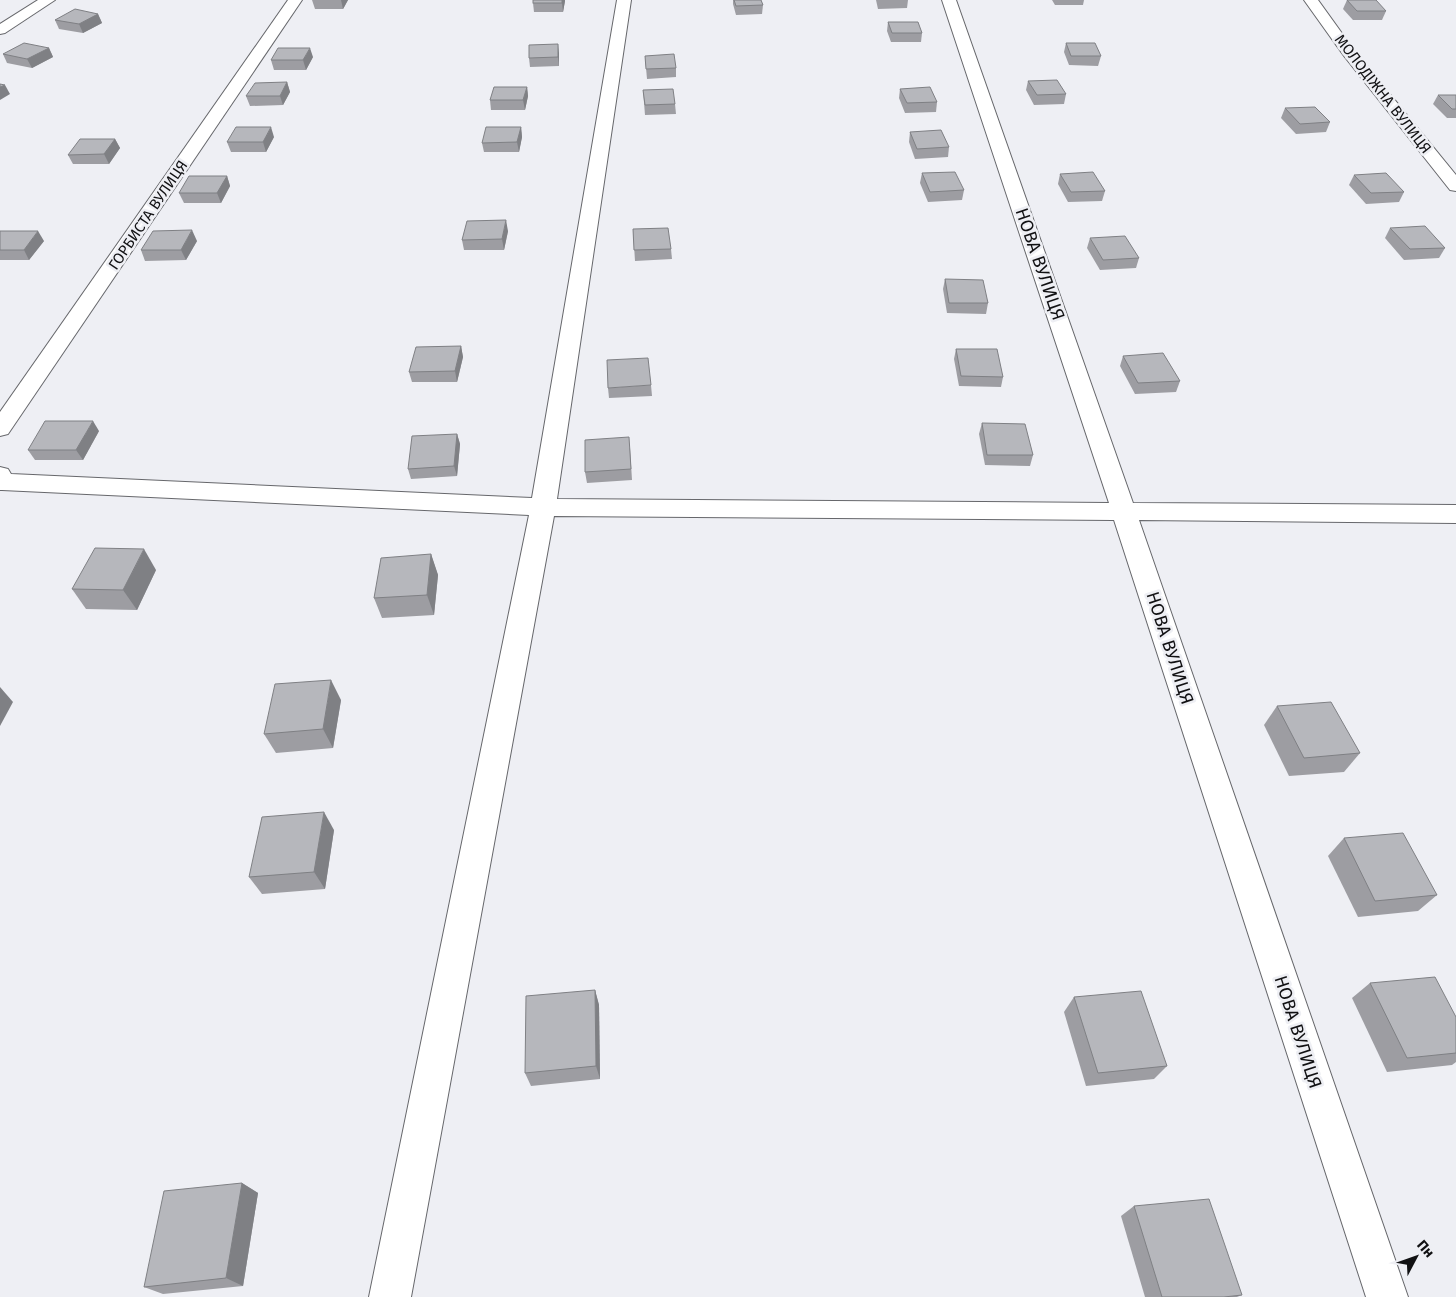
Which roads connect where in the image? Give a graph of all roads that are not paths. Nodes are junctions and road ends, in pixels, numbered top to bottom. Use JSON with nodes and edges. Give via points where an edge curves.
{"nodes":[{"id":1,"x":48,"y":0,"type":"edge"},
{"id":2,"x":295,"y":0,"type":"edge"},
{"id":3,"x":624,"y":0,"type":"edge"},
{"id":4,"x":949,"y":0,"type":"edge"},
{"id":5,"x":1311,"y":0,"type":"edge"},
{"id":6,"x":0,"y":30,"type":"edge"},
{"id":7,"x":1456,"y":186,"type":"edge"},
{"id":8,"x":0,"y":430,"type":"edge"},
{"id":9,"x":0,"y":475,"type":"edge"},
{"id":10,"x":543,"y":507,"type":"junction"},
{"id":11,"x":1124,"y":512,"type":"junction"},
{"id":12,"x":1456,"y":514,"type":"edge"},
{"id":13,"x":390,"y":1297,"type":"edge"},
{"id":14,"x":1387,"y":1297,"type":"edge"}],
"edges":[{"from":1,"to":6,"type":"street"},
{"from":2,"to":8,"type":"street","name":"ГОРБИСТА ВУЛИЦЯ"},
{"from":3,"to":10,"type":"street"},
{"from":4,"to":11,"type":"street","name":"НОВА ВУЛИЦЯ"},
{"from":5,"to":7,"type":"street","name":"МОЛОДІЖНА ВУЛИЦЯ","via":[[1349,53]]},
{"from":9,"to":10,"type":"street","via":[[2,482]]},
{"from":10,"to":11,"type":"street"},
{"from":10,"to":13,"type":"street"},
{"from":11,"to":12,"type":"street"},
{"from":11,"to":14,"type":"street","name":"НОВА ВУЛИЦЯ"}]}
